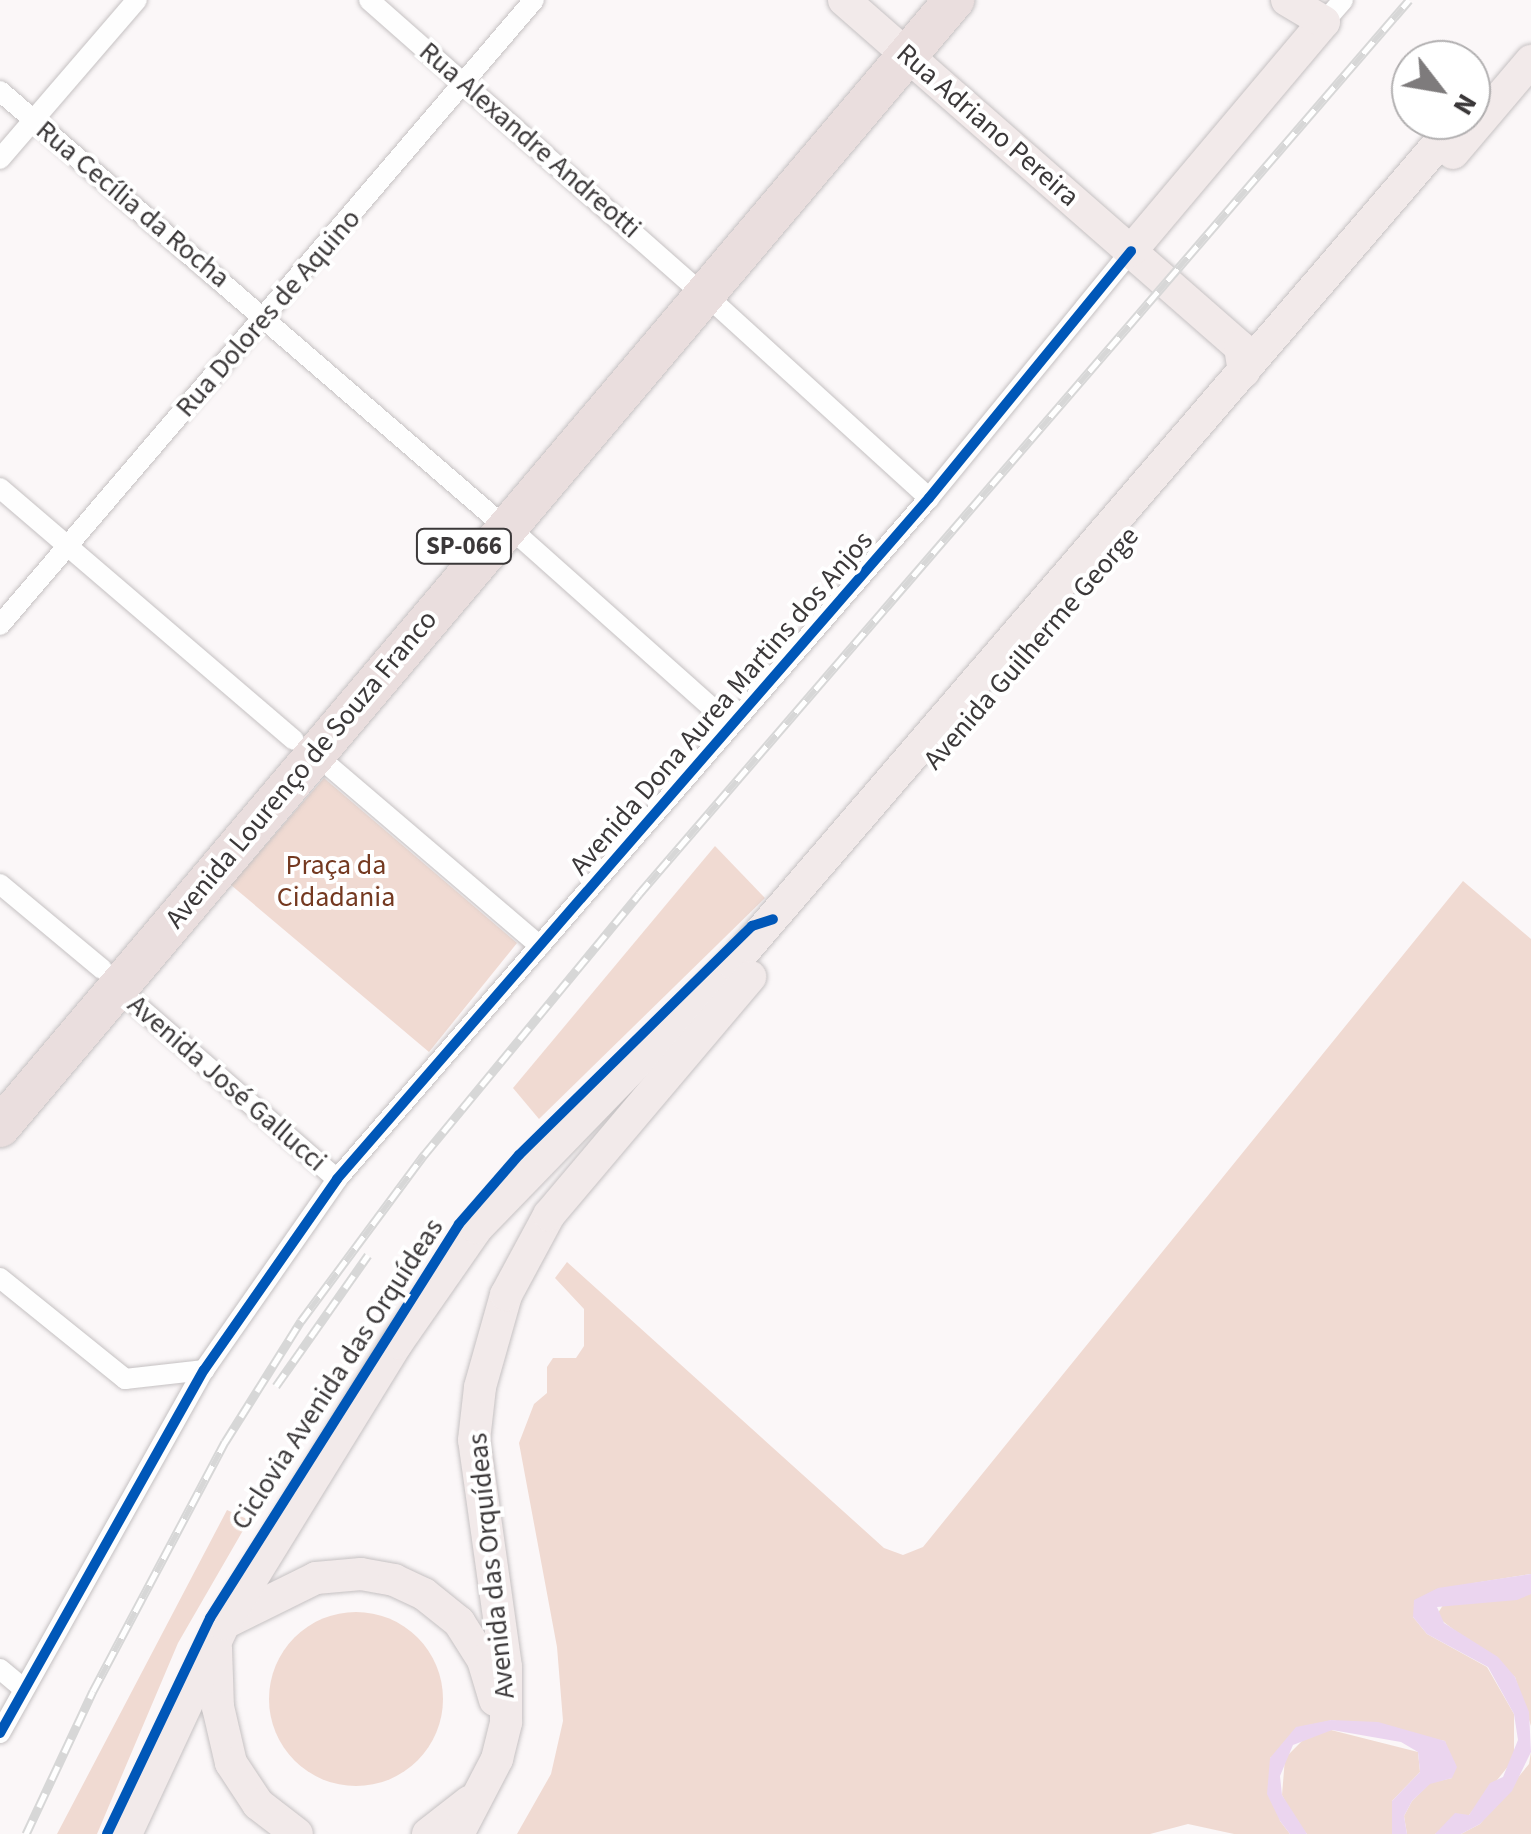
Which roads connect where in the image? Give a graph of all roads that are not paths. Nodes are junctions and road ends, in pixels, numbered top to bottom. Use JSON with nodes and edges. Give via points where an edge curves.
{"nodes":[{"id":1,"x":137,"y":0,"type":"edge"},
{"id":2,"x":369,"y":0,"type":"edge"},
{"id":3,"x":534,"y":0,"type":"edge"},
{"id":4,"x":844,"y":0,"type":"edge"},
{"id":5,"x":924,"y":0,"type":"edge"},
{"id":6,"x":954,"y":0,"type":"edge"},
{"id":7,"x":1287,"y":0,"type":"edge"},
{"id":8,"x":1334,"y":11,"type":"edge"},
{"id":9,"x":899,"y":46,"type":"junction"},
{"id":10,"x":1529,"y":46,"type":"edge"},
{"id":11,"x":466,"y":82,"type":"junction"},
{"id":12,"x":1491,"y":85,"type":"edge"},
{"id":13,"x":0,"y":91,"type":"edge"},
{"id":14,"x":34,"y":120,"type":"junction"},
{"id":15,"x":1440,"y":140,"type":"edge"},
{"id":16,"x":0,"y":159,"type":"edge"},
{"id":17,"x":1131,"y":251,"type":"junction"},
{"id":18,"x":698,"y":289,"type":"junction"},
{"id":19,"x":265,"y":316,"type":"junction"},
{"id":20,"x":1250,"y":355,"type":"junction"},
{"id":21,"x":0,"y":488,"type":"edge"},
{"id":22,"x":929,"y":498,"type":"junction"},
{"id":23,"x":500,"y":521,"type":"junction"},
{"id":24,"x":69,"y":544,"type":"junction"},
{"id":25,"x":0,"y":625,"type":"edge"},
{"id":26,"x":731,"y":725,"type":"junction"},
{"id":27,"x":304,"y":746,"type":"junction"},
{"id":28,"x":0,"y":884,"type":"edge"},
{"id":29,"x":540,"y":946,"type":"junction"},
{"id":30,"x":109,"y":978,"type":"junction"},
{"id":31,"x":0,"y":1089,"type":"edge"},
{"id":32,"x":0,"y":1127,"type":"edge"},
{"id":33,"x":337,"y":1178,"type":"junction"},
{"id":34,"x":534,"y":1237,"type":"joint"},
{"id":35,"x":0,"y":1278,"type":"edge"},
{"id":36,"x":204,"y":1370,"type":"junction"},
{"id":37,"x":220,"y":1631,"type":"junction"},
{"id":38,"x":0,"y":1669,"type":"edge"},
{"id":39,"x":23,"y":1688,"type":"junction"},
{"id":40,"x":504,"y":1733,"type":"junction"},
{"id":41,"x":0,"y":1734,"type":"edge"},
{"id":42,"x":492,"y":1770,"type":"junction"},
{"id":43,"x":126,"y":1834,"type":"edge"},
{"id":44,"x":297,"y":1834,"type":"edge"},
{"id":45,"x":428,"y":1834,"type":"edge"},
{"id":46,"x":458,"y":1834,"type":"edge"}],
"edges":[{"from":1,"to":14,"type":"street"},
{"from":2,"to":11,"type":"street","name":"Rua Alexandre Andreotti"},
{"from":3,"to":11,"type":"street","name":"Rua Dolores de Aquino"},
{"from":4,"to":9,"type":"main road","name":"Rua Adriano Pereira"},
{"from":5,"to":9,"type":"highway","name":"Avenida Lourenço de Souza Franco","number":"SP-066"},
{"from":6,"to":9,"type":"highway","name":"Avenida Lourenço de Souza Franco","number":"SP-066"},
{"from":7,"to":8,"type":"main road"},
{"from":8,"to":17,"type":"main road","name":"Avenida Dona Aurea Martins dos Anjos"},
{"from":9,"to":17,"type":"main road","name":"Rua Adriano Pereira"},
{"from":9,"to":18,"type":"highway","name":"Avenida Lourenço de Souza Franco","number":"SP-066"},
{"from":10,"to":12,"type":"main road","name":"Avenida Guilherme George"},
{"from":10,"to":34,"type":"main road","name":"Avenida Guilherme George"},
{"from":11,"to":18,"type":"street","name":"Rua Alexandre Andreotti"},
{"from":11,"to":19,"type":"street","name":"Rua Dolores de Aquino"},
{"from":13,"to":14,"type":"street","name":"Rua Cecília da Rocha"},
{"from":14,"to":16,"type":"street"},
{"from":14,"to":19,"type":"street","name":"Rua Cecília da Rocha"},
{"from":15,"to":20,"type":"main road","name":"Avenida Guilherme George"},
{"from":17,"to":20,"type":"main road","name":"Rua Adriano Pereira"},
{"from":17,"to":22,"type":"street","name":"Avenida Dona Aurea Martins dos Anjos"},
{"from":18,"to":22,"type":"street","name":"Rua Alexandre Andreotti"},
{"from":18,"to":23,"type":"highway","name":"Avenida Lourenço de Souza Franco","number":"SP-066"},
{"from":19,"to":23,"type":"street","name":"Rua Cecília da Rocha"},
{"from":19,"to":24,"type":"street","name":"Rua Dolores de Aquino"},
{"from":20,"to":37,"type":"main road","name":"Avenida Guilherme George","via":[[733,964],[491,1212],[397,1343]]},
{"from":21,"to":24,"type":"street"},
{"from":22,"to":26,"type":"street","name":"Avenida Dona Aurea Martins dos Anjos"},
{"from":23,"to":26,"type":"street","name":"Rua Cecília da Rocha"},
{"from":23,"to":27,"type":"highway","name":"Avenida Lourenço de Souza Franco","number":"SP-066"},
{"from":24,"to":25,"type":"street","name":"Rua Dolores de Aquino"},
{"from":24,"to":27,"type":"street"},
{"from":26,"to":29,"type":"street","name":"Avenida Dona Aurea Martins dos Anjos"},
{"from":27,"to":29,"type":"street"},
{"from":27,"to":30,"type":"highway","name":"Avenida Lourenço de Souza Franco","number":"SP-066"},
{"from":28,"to":30,"type":"street","name":"Avenida José Gallucci"},
{"from":29,"to":33,"type":"street","name":"Avenida Dona Aurea Martins dos Anjos"},
{"from":30,"to":31,"type":"highway","name":"Avenida Lourenço de Souza Franco","number":"SP-066"},
{"from":30,"to":32,"type":"highway","name":"Avenida Lourenço de Souza Franco","number":"SP-066"},
{"from":30,"to":33,"type":"street","name":"Avenida José Gallucci"},
{"from":33,"to":36,"type":"street","name":"Avenida Dona Aurea Martins dos Anjos"},
{"from":34,"to":40,"type":"main road","name":"Avenida das Orquídeas","via":[[498,1319],[475,1422],[477,1490],[506,1667]]},
{"from":35,"to":36,"type":"street","via":[[125,1380]]},
{"from":36,"to":39,"type":"street","name":"Avenida Dona Aurea Martins dos Anjos"},
{"from":37,"to":40,"type":"main road","via":[[316,1578],[361,1574],[404,1584],[443,1607],[472,1640]]},
{"from":37,"to":43,"type":"main road"},
{"from":37,"to":44,"type":"main road","via":[[218,1707],[231,1762],[258,1804]]},
{"from":38,"to":39,"type":"street"},
{"from":39,"to":41,"type":"street","name":"Avenida Dona Aurea Martins dos Anjos"},
{"from":40,"to":42,"type":"main road","name":"Avenida das Orquídeas"},
{"from":42,"to":45,"type":"main road","via":[[462,1810]]},
{"from":42,"to":46,"type":"main road","name":"Avenida das Orquídeas"}]}
